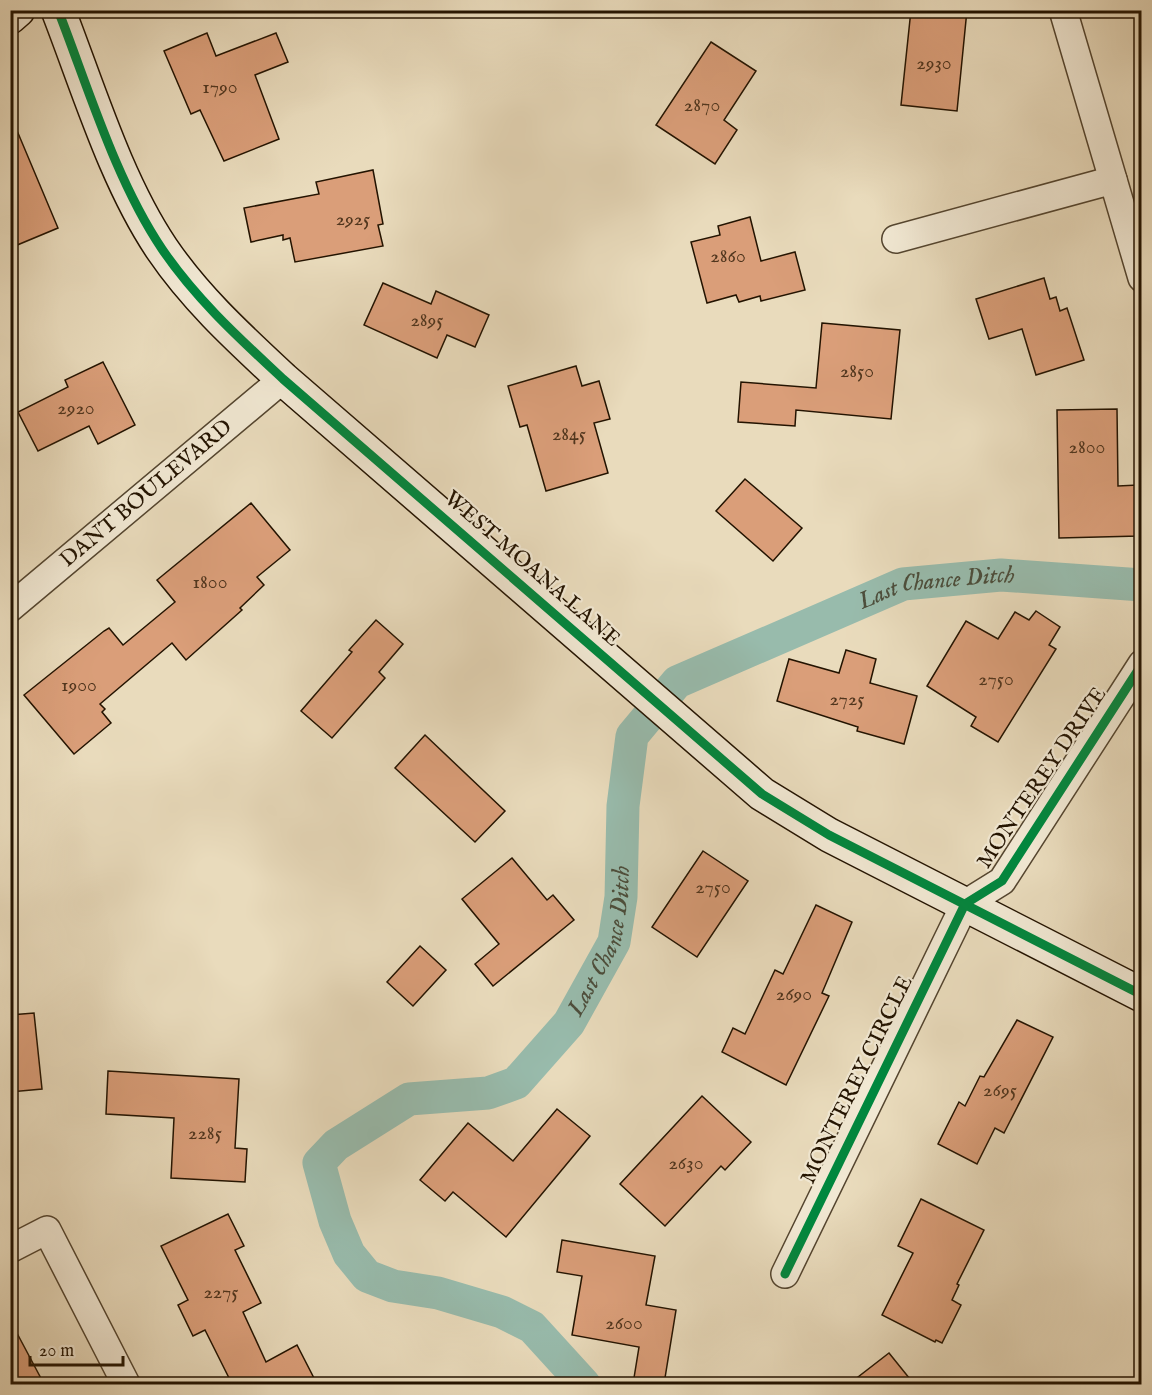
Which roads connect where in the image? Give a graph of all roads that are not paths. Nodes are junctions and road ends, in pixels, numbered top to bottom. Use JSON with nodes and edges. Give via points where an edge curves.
{"nodes":[{"id":1,"x":18,"y":10,"type":"edge"},
{"id":2,"x":58,"y":10,"type":"edge"},
{"id":3,"x":1063,"y":10,"type":"edge"},
{"id":4,"x":10,"y":17,"type":"edge"},
{"id":5,"x":1113,"y":180,"type":"junction"},
{"id":6,"x":896,"y":239,"type":"dead end"},
{"id":7,"x":1142,"y":278,"type":"edge"},
{"id":8,"x":283,"y":379,"type":"junction"},
{"id":9,"x":10,"y":608,"type":"edge"},
{"id":10,"x":1142,"y":664,"type":"edge"},
{"id":11,"x":965,"y":904,"type":"junction"},
{"id":12,"x":1142,"y":994,"type":"edge"},
{"id":13,"x":10,"y":1249,"type":"edge"},
{"id":14,"x":785,"y":1274,"type":"dead end"},
{"id":15,"x":126,"y":1384,"type":"edge"}],
"edges":[{"from":1,"to":4,"type":"street"},
{"from":2,"to":8,"type":"street","name":"WEST MOANA LANE","via":[[124,177],[160,247],[214,314]]},
{"from":3,"to":5,"type":"street"},
{"from":5,"to":6,"type":"street"},
{"from":5,"to":7,"type":"street"},
{"from":8,"to":9,"type":"street","name":"DANT BOULEVARD"},
{"from":8,"to":11,"type":"street","name":"WEST MOANA LANE","via":[[762,794],[829,835]]},
{"from":10,"to":11,"type":"street","name":"MONTEREY DRIVE","via":[[1002,881]]},
{"from":11,"to":12,"type":"street","name":"WEST MOANA LANE"},
{"from":11,"to":14,"type":"street","name":"MONTEREY CIRCLE"},
{"from":13,"to":15,"type":"street","via":[[47,1230]]}]}
